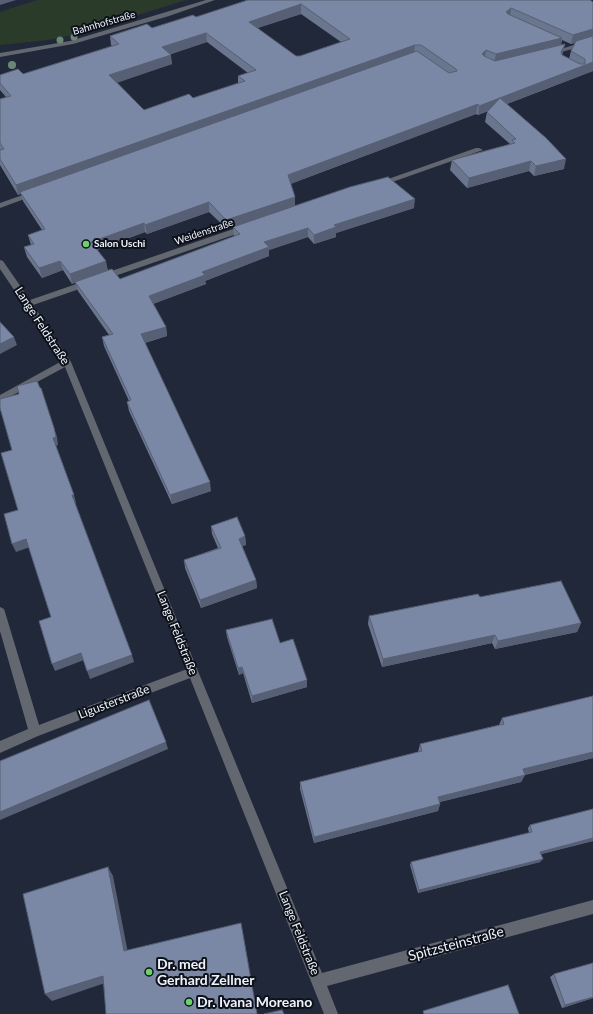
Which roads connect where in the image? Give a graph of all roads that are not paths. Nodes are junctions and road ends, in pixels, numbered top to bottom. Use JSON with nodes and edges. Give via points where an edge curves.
{"nodes":[{"id":1,"x":212,"y":0,"type":"edge"},
{"id":2,"x":593,"y":41,"type":"edge"},
{"id":3,"x":557,"y":43,"type":"edge"},
{"id":4,"x":571,"y":48,"type":"junction"},
{"id":5,"x":0,"y":55,"type":"edge"},
{"id":6,"x":542,"y":55,"type":"edge"},
{"id":7,"x":567,"y":55,"type":"dead end"},
{"id":8,"x":479,"y":150,"type":"dead end"},
{"id":9,"x":371,"y":186,"type":"edge"},
{"id":10,"x":45,"y":190,"type":"edge"},
{"id":11,"x":0,"y":206,"type":"edge"},
{"id":12,"x":253,"y":225,"type":"edge"},
{"id":13,"x":0,"y":263,"type":"edge"},
{"id":14,"x":28,"y":304,"type":"junction"},
{"id":15,"x":67,"y":362,"type":"junction"},
{"id":16,"x":0,"y":399,"type":"edge"},
{"id":17,"x":0,"y":612,"type":"edge"},
{"id":18,"x":193,"y":672,"type":"junction"},
{"id":19,"x":35,"y":732,"type":"junction"},
{"id":20,"x":0,"y":747,"type":"edge"},
{"id":21,"x":593,"y":906,"type":"edge"},
{"id":22,"x":319,"y":981,"type":"junction"},
{"id":23,"x":331,"y":1014,"type":"edge"}],
"edges":[{"from":1,"to":5,"type":"street","name":"Bahnhofstraße","via":[[71,44]]},
{"from":2,"to":4,"type":"street"},
{"from":3,"to":4,"type":"street"},
{"from":4,"to":6,"type":"street"},
{"from":4,"to":7,"type":"street"},
{"from":8,"to":9,"type":"street"},
{"from":10,"to":11,"type":"street"},
{"from":12,"to":14,"type":"street","name":"Weidenstraße"},
{"from":13,"to":14,"type":"street","name":"Lange Feldstraße"},
{"from":14,"to":15,"type":"street","name":"Lange Feldstraße"},
{"from":15,"to":16,"type":"street"},
{"from":15,"to":18,"type":"street","name":"Lange Feldstraße"},
{"from":17,"to":19,"type":"street"},
{"from":18,"to":19,"type":"street","name":"Ligusterstraße"},
{"from":18,"to":22,"type":"street","name":"Lange Feldstraße"},
{"from":19,"to":20,"type":"street","name":"Ligusterstraße"},
{"from":21,"to":22,"type":"street","name":"Spitzsteinstraße"},
{"from":22,"to":23,"type":"street","name":"Lange Feldstraße"}]}
